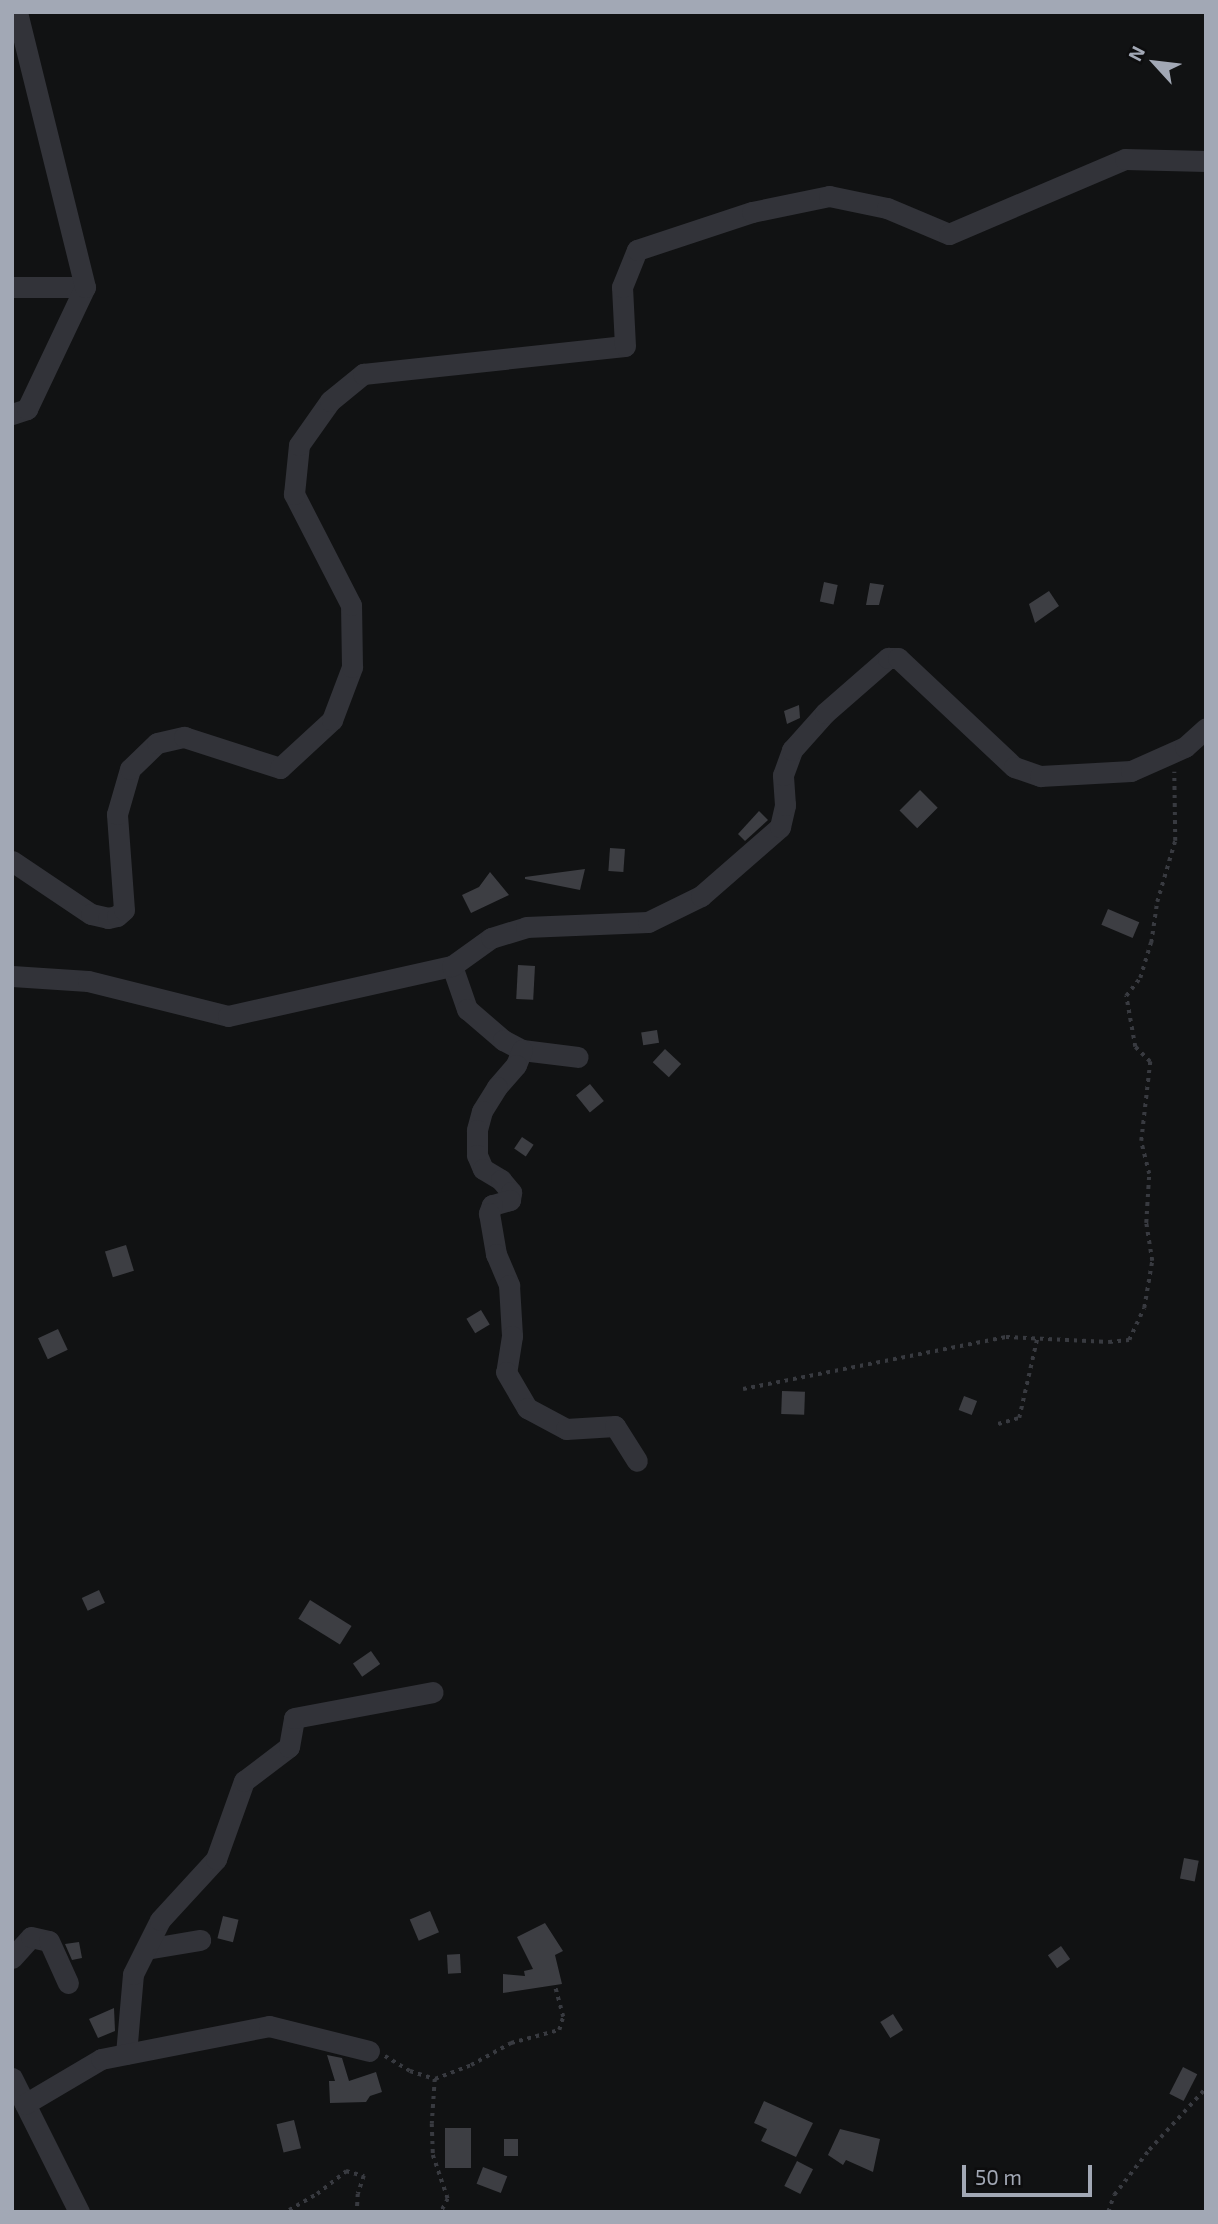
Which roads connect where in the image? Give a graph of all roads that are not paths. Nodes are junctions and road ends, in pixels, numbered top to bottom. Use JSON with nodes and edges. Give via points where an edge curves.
{"nodes":[{"id":1,"x":17,"y":12,"type":"edge"},
{"id":2,"x":1206,"y":161,"type":"edge"},
{"id":3,"x":12,"y":287,"type":"edge"},
{"id":4,"x":85,"y":287,"type":"junction"},
{"id":5,"x":12,"y":414,"type":"edge"},
{"id":6,"x":1206,"y":728,"type":"edge"},
{"id":7,"x":12,"y":861,"type":"edge"},
{"id":8,"x":452,"y":967,"type":"junction"},
{"id":9,"x":12,"y":976,"type":"edge"},
{"id":10,"x":522,"y":1050,"type":"junction"},
{"id":11,"x":579,"y":1057,"type":"dead end"},
{"id":12,"x":637,"y":1461,"type":"dead end"},
{"id":13,"x":433,"y":1692,"type":"dead end"},
{"id":14,"x":200,"y":1940,"type":"dead end"},
{"id":15,"x":146,"y":1949,"type":"junction"},
{"id":16,"x":12,"y":1958,"type":"edge"},
{"id":17,"x":68,"y":1983,"type":"dead end"},
{"id":18,"x":369,"y":2052,"type":"road end"},
{"id":19,"x":126,"y":2054,"type":"junction"},
{"id":20,"x":12,"y":2078,"type":"edge"},
{"id":21,"x":26,"y":2104,"type":"junction"},
{"id":22,"x":79,"y":2212,"type":"edge"}],
"edges":[{"from":1,"to":4,"type":"street"},
{"from":2,"to":7,"type":"street","via":[[1125,159],[949,234],[887,208],[830,197],[752,212],[637,250],[622,287],[625,346],[363,374],[330,401],[299,445],[294,494],[351,605],[352,667],[332,720],[280,768],[184,737],[157,743],[130,769],[117,814],[124,910],[117,916],[90,914]]},
{"from":3,"to":4,"type":"street"},
{"from":4,"to":5,"type":"street","via":[[27,410]]},
{"from":6,"to":8,"type":"street","via":[[1185,747],[1131,771],[1040,776],[1014,767],[898,658],[888,658],[825,713],[792,750],[783,775],[785,805],[780,827],[701,896],[648,922],[526,927],[491,938]]},
{"from":8,"to":9,"type":"street","via":[[229,1016],[88,981]]},
{"from":8,"to":10,"type":"street","via":[[467,1009]]},
{"from":10,"to":11,"type":"street"},
{"from":10,"to":12,"type":"street","via":[[482,1111],[477,1130],[477,1155],[483,1169],[502,1180],[511,1192],[510,1200],[492,1205],[489,1213],[496,1254],[509,1285],[512,1336],[506,1372],[527,1408],[566,1429],[615,1426]]},
{"from":13,"to":15,"type":"street","via":[[294,1718],[289,1747],[244,1781],[216,1859],[160,1920]]},
{"from":14,"to":15,"type":"street"},
{"from":15,"to":19,"type":"street","via":[[133,1974]]},
{"from":16,"to":17,"type":"street","via":[[31,1937],[49,1941]]},
{"from":18,"to":19,"type":"street","via":[[269,2026]]},
{"from":19,"to":21,"type":"street","via":[[101,2059]]},
{"from":20,"to":21,"type":"street"},
{"from":21,"to":22,"type":"street"}]}
